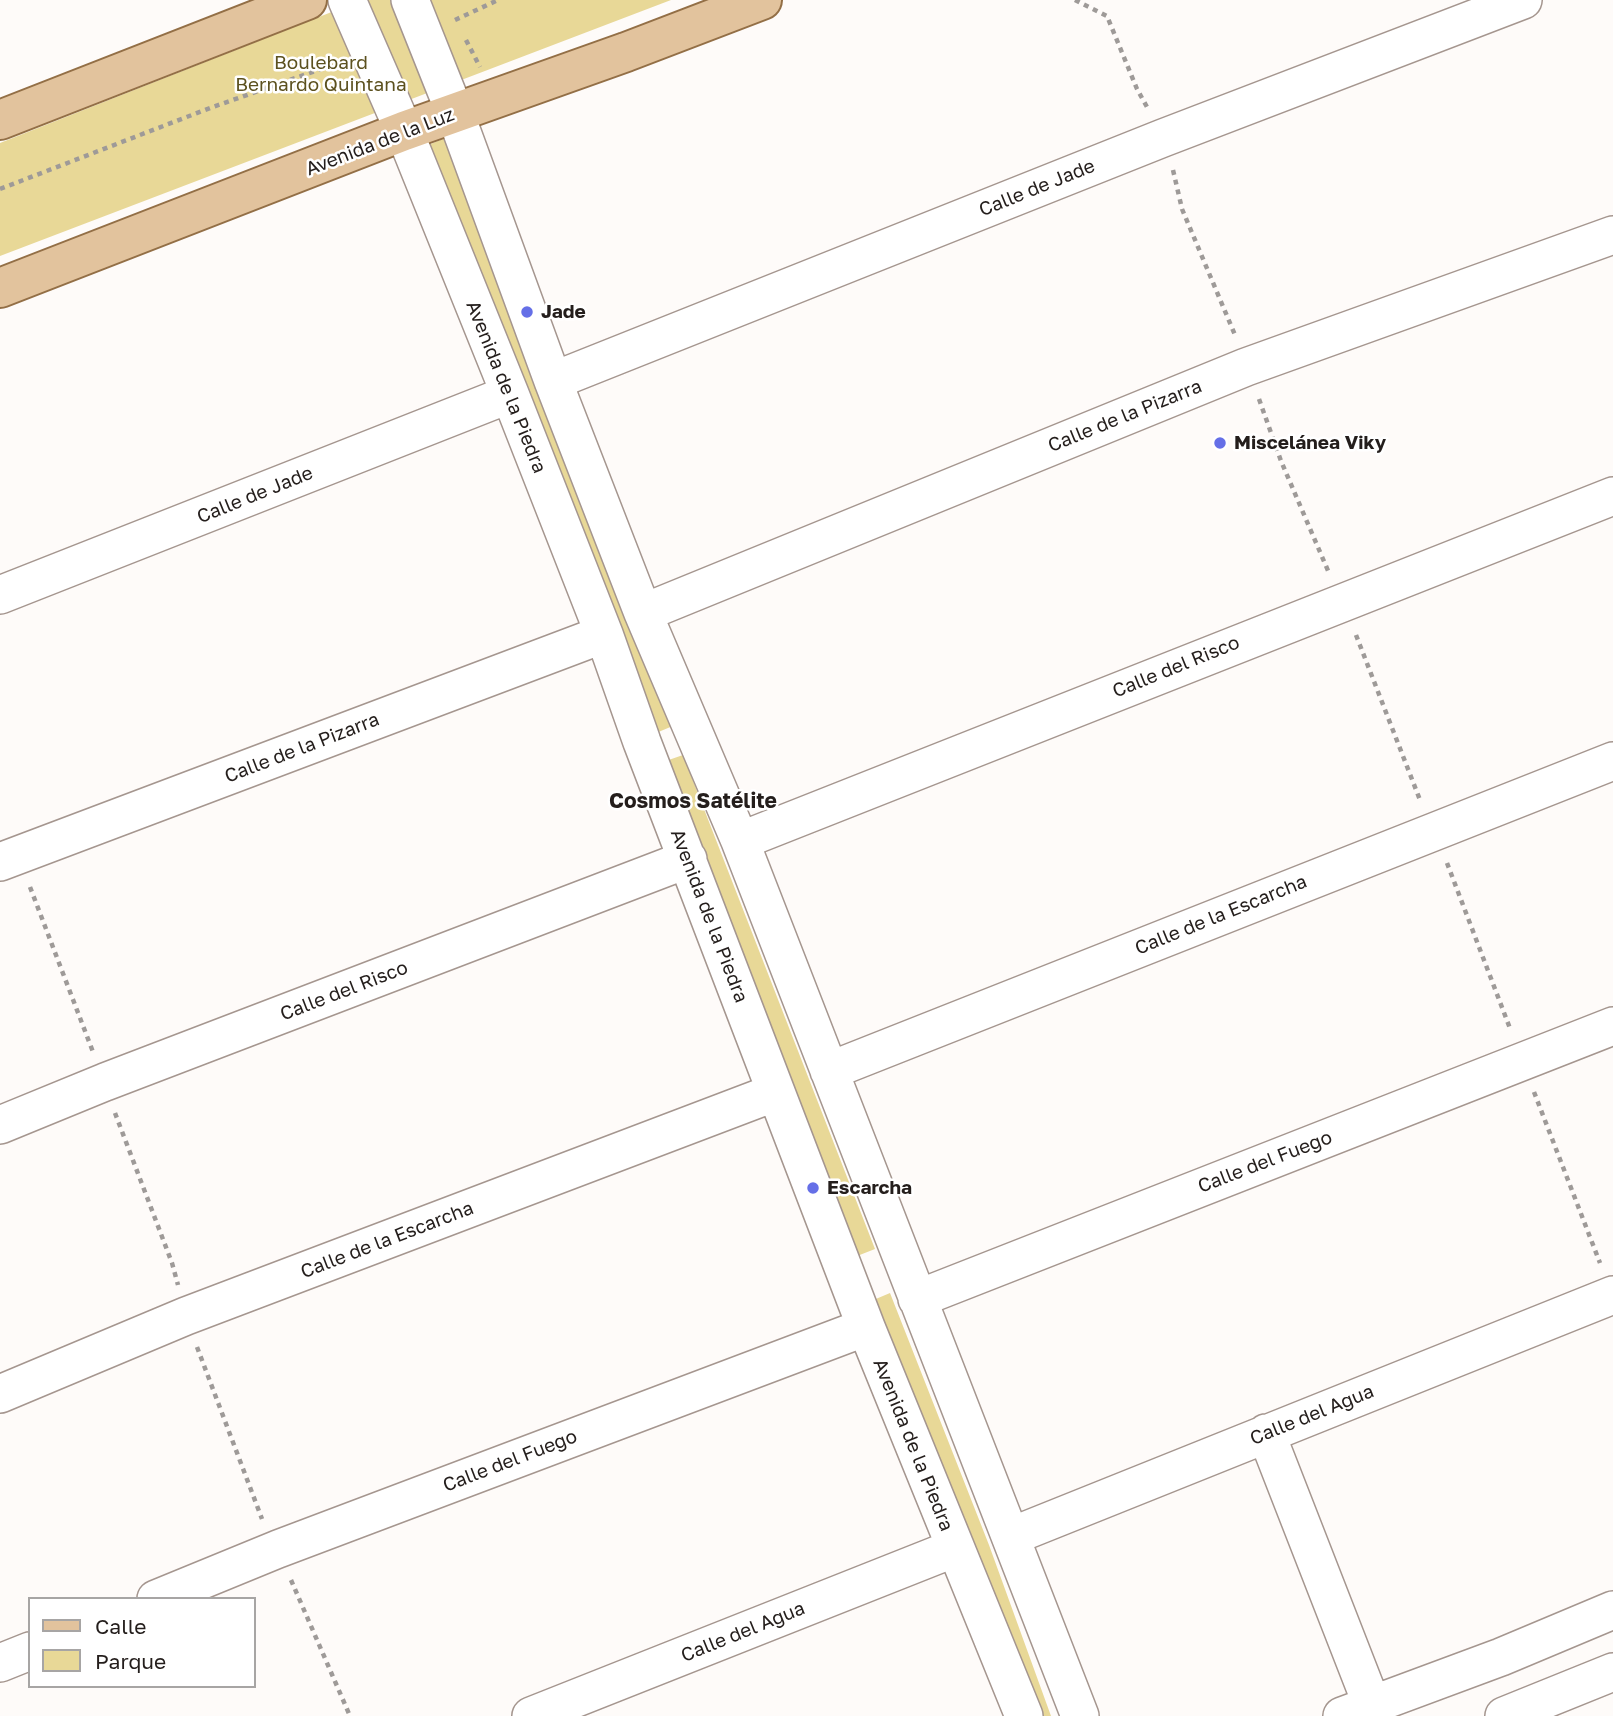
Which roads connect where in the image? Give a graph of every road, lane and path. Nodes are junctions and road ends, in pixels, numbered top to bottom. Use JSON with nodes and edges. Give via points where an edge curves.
{"nodes":[{"id":1,"x":307,"y":0,"type":"edge"},
{"id":2,"x":347,"y":0,"type":"edge"},
{"id":3,"x":410,"y":0,"type":"edge"},
{"id":4,"x":498,"y":0,"type":"edge"},
{"id":5,"x":762,"y":0,"type":"edge"},
{"id":6,"x":1075,"y":0,"type":"edge"},
{"id":7,"x":1523,"y":0,"type":"edge"},
{"id":8,"x":455,"y":20,"type":"dead end"},
{"id":9,"x":337,"y":63,"type":"dead end"},
{"id":10,"x":1137,"y":89,"type":"dead end"},
{"id":11,"x":455,"y":113,"type":"junction"},
{"id":12,"x":0,"y":120,"type":"edge"},
{"id":13,"x":404,"y":131,"type":"junction"},
{"id":14,"x":1172,"y":165,"type":"dead end"},
{"id":15,"x":0,"y":189,"type":"edge"},
{"id":16,"x":1613,"y":235,"type":"edge"},
{"id":17,"x":0,"y":288,"type":"edge"},
{"id":18,"x":1233,"y":332,"type":"dead end"},
{"id":19,"x":553,"y":380,"type":"junction"},
{"id":20,"x":510,"y":394,"type":"junction"},
{"id":21,"x":1266,"y":418,"type":"dead end"},
{"id":22,"x":1613,"y":496,"type":"edge"},
{"id":23,"x":0,"y":595,"type":"edge"},
{"id":24,"x":1342,"y":601,"type":"junction"},
{"id":25,"x":643,"y":612,"type":"junction"},
{"id":26,"x":604,"y":634,"type":"junction"},
{"id":27,"x":1357,"y":640,"type":"dead end"},
{"id":28,"x":690,"y":722,"type":"junction"},
{"id":29,"x":642,"y":742,"type":"junction"},
{"id":30,"x":1613,"y":761,"type":"edge"},
{"id":31,"x":1420,"y":798,"type":"dead end"},
{"id":32,"x":740,"y":841,"type":"junction"},
{"id":33,"x":688,"y":859,"type":"junction"},
{"id":34,"x":0,"y":862,"type":"edge"},
{"id":35,"x":1455,"y":881,"type":"dead end"},
{"id":36,"x":30,"y":885,"type":"dead end"},
{"id":37,"x":1613,"y":1026,"type":"edge"},
{"id":38,"x":1522,"y":1061,"type":"junction"},
{"id":39,"x":829,"y":1071,"type":"junction"},
{"id":40,"x":105,"y":1082,"type":"junction"},
{"id":41,"x":776,"y":1092,"type":"junction"},
{"id":42,"x":1541,"y":1114,"type":"dead end"},
{"id":43,"x":0,"y":1125,"type":"edge"},
{"id":44,"x":902,"y":1259,"type":"junction"},
{"id":45,"x":849,"y":1282,"type":"junction"},
{"id":46,"x":1613,"y":1295,"type":"edge"},
{"id":47,"x":917,"y":1298,"type":"junction"},
{"id":48,"x":866,"y":1327,"type":"junction"},
{"id":49,"x":0,"y":1394,"type":"edge"},
{"id":50,"x":1266,"y":1433,"type":"junction"},
{"id":51,"x":1012,"y":1536,"type":"junction"},
{"id":52,"x":955,"y":1548,"type":"junction"},
{"id":53,"x":278,"y":1549,"type":"junction"},
{"id":54,"x":161,"y":1597,"type":"edge"},
{"id":55,"x":1613,"y":1610,"type":"edge"},
{"id":56,"x":28,"y":1652,"type":"edge"},
{"id":57,"x":0,"y":1663,"type":"edge"},
{"id":58,"x":1613,"y":1672,"type":"edge"},
{"id":59,"x":1357,"y":1710,"type":"edge"},
{"id":60,"x":1515,"y":1714,"type":"edge"},
{"id":61,"x":350,"y":1716,"type":"edge"},
{"id":62,"x":531,"y":1716,"type":"edge"},
{"id":63,"x":1024,"y":1716,"type":"edge"},
{"id":64,"x":1080,"y":1716,"type":"edge"}],
"edges":[{"from":1,"to":12,"type":"main road"},
{"from":2,"to":13,"type":"street","name":"Avenida de la Piedra"},
{"from":3,"to":11,"type":"street"},
{"from":4,"to":8,"type":"path"},
{"from":5,"to":11,"type":"main road","name":"Avenida de la Luz"},
{"from":6,"to":10,"type":"path","via":[[1107,16]]},
{"from":7,"to":19,"type":"street","name":"Calle de Jade"},
{"from":9,"to":15,"type":"path"},
{"from":11,"to":13,"type":"main road","name":"Avenida de la Luz"},
{"from":11,"to":19,"type":"street"},
{"from":13,"to":17,"type":"main road","name":"Avenida de la Luz"},
{"from":13,"to":20,"type":"street","name":"Avenida de la Piedra"},
{"from":14,"to":18,"type":"path","via":[[1182,209]]},
{"from":16,"to":25,"type":"street","name":"Calle de la Pizarra","via":[[1246,367]]},
{"from":19,"to":25,"type":"street"},
{"from":20,"to":23,"type":"street","name":"Calle de Jade"},
{"from":20,"to":26,"type":"street","name":"Avenida de la Piedra"},
{"from":21,"to":24,"type":"path"},
{"from":22,"to":24,"type":"street","name":"Calle del Risco"},
{"from":24,"to":32,"type":"street","name":"Calle del Risco"},
{"from":25,"to":28,"type":"street"},
{"from":26,"to":29,"type":"street","name":"Avenida de la Piedra"},
{"from":26,"to":34,"type":"street","name":"Calle de la Pizarra"},
{"from":27,"to":31,"type":"path"},
{"from":28,"to":29,"type":"street"},
{"from":28,"to":32,"type":"street"},
{"from":29,"to":33,"type":"street","name":"Avenida de la Piedra"},
{"from":30,"to":39,"type":"street","name":"Calle de la Escarcha"},
{"from":32,"to":39,"type":"street"},
{"from":33,"to":40,"type":"street","name":"Calle del Risco"},
{"from":33,"to":41,"type":"street","name":"Avenida de la Piedra"},
{"from":35,"to":38,"type":"path"},
{"from":36,"to":40,"type":"path"},
{"from":37,"to":38,"type":"street","name":"Calle del Fuego"},
{"from":38,"to":47,"type":"street","name":"Calle del Fuego"},
{"from":39,"to":44,"type":"street"},
{"from":40,"to":43,"type":"street","name":"Calle del Risco"},
{"from":41,"to":45,"type":"street","name":"Avenida de la Piedra"},
{"from":41,"to":49,"type":"street","name":"Calle de la Escarcha","via":[[186,1316]]},
{"from":42,"to":46,"type":"path"},
{"from":44,"to":45,"type":"street"},
{"from":44,"to":47,"type":"street"},
{"from":45,"to":48,"type":"street","name":"Avenida de la Piedra"},
{"from":46,"to":50,"type":"street","name":"Calle del Agua"},
{"from":47,"to":51,"type":"street"},
{"from":48,"to":52,"type":"street","name":"Avenida de la Piedra"},
{"from":48,"to":53,"type":"street","name":"Calle del Fuego"},
{"from":50,"to":51,"type":"street","name":"Calle del Agua"},
{"from":50,"to":59,"type":"street"},
{"from":51,"to":64,"type":"street"},
{"from":52,"to":62,"type":"street","name":"Calle del Agua"},
{"from":52,"to":63,"type":"street","name":"Avenida de la Piedra"},
{"from":53,"to":54,"type":"street","name":"Calle del Fuego"},
{"from":53,"to":61,"type":"path"},
{"from":55,"to":59,"type":"street"},
{"from":56,"to":57,"type":"street"},
{"from":58,"to":60,"type":"street"}]}
